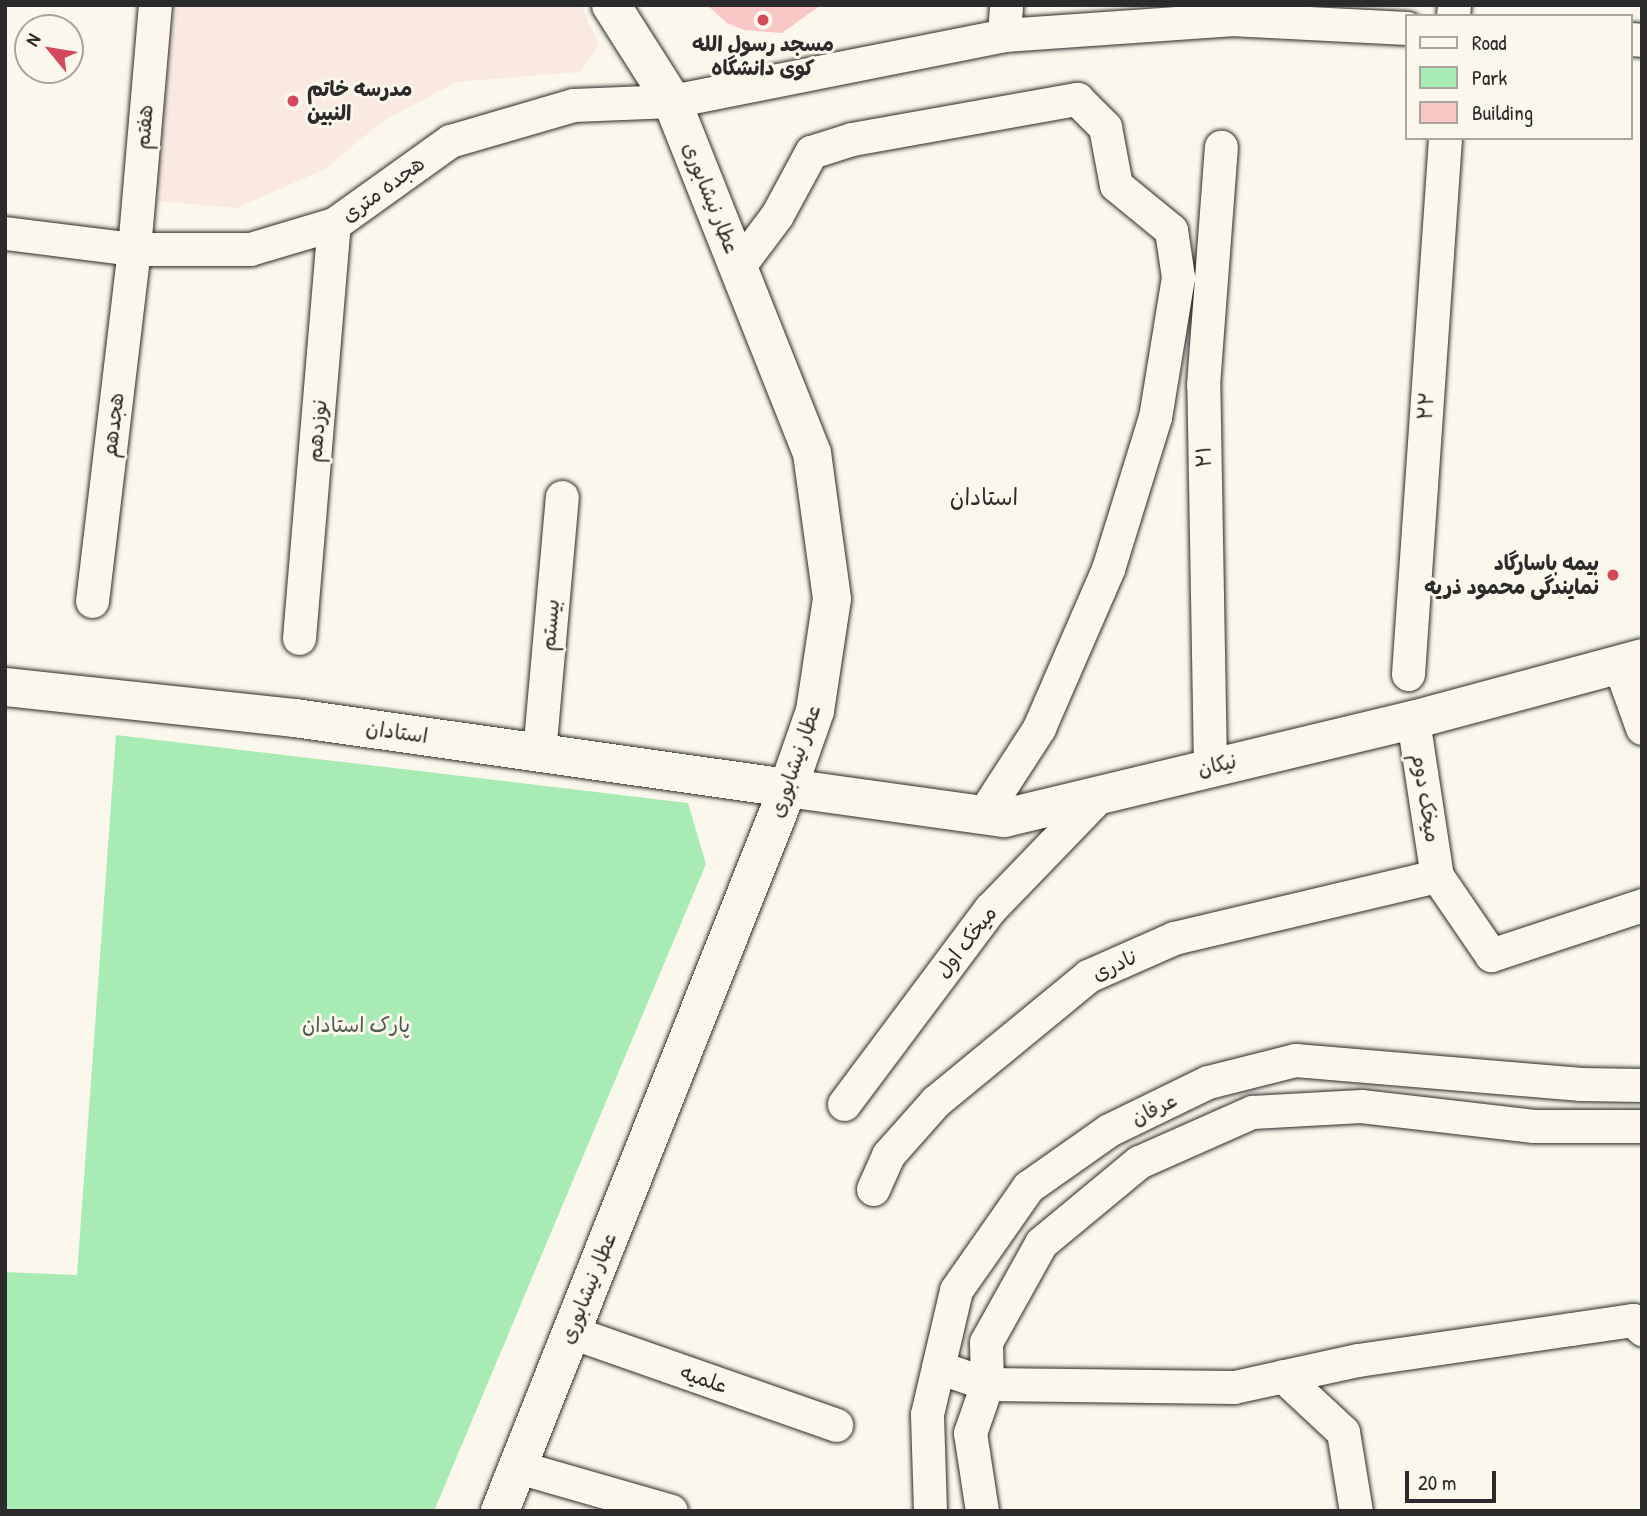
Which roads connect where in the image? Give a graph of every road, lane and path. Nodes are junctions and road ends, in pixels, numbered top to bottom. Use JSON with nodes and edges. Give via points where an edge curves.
{"nodes":[{"id":1,"x":155,"y":5,"type":"edge"},
{"id":2,"x":611,"y":5,"type":"edge"},
{"id":3,"x":1231,"y":12,"type":"edge"},
{"id":4,"x":1005,"y":20,"type":"edge"},
{"id":5,"x":1406,"y":28,"type":"edge"},
{"id":6,"x":672,"y":101,"type":"junction"},
{"id":7,"x":1445,"y":140,"type":"edge"},
{"id":8,"x":1221,"y":148,"type":"dead end"},
{"id":9,"x":334,"y":224,"type":"junction"},
{"id":10,"x":5,"y":233,"type":"edge"},
{"id":11,"x":134,"y":249,"type":"junction"},
{"id":12,"x":738,"y":267,"type":"junction"},
{"id":13,"x":562,"y":497,"type":"dead end"},
{"id":14,"x":92,"y":601,"type":"dead end"},
{"id":15,"x":299,"y":638,"type":"dead end"},
{"id":16,"x":1630,"y":661,"type":"edge"},
{"id":17,"x":1408,"y":674,"type":"dead end"},
{"id":18,"x":5,"y":687,"type":"edge"},
{"id":19,"x":1412,"y":720,"type":"junction"},
{"id":20,"x":1642,"y":728,"type":"edge"},
{"id":21,"x":539,"y":752,"type":"junction"},
{"id":22,"x":1210,"y":767,"type":"junction"},
{"id":23,"x":788,"y":788,"type":"junction"},
{"id":24,"x":1103,"y":792,"type":"junction"},
{"id":25,"x":982,"y":816,"type":"junction"},
{"id":26,"x":1437,"y":876,"type":"junction"},
{"id":27,"x":1642,"y":905,"type":"edge"},
{"id":28,"x":1642,"y":1085,"type":"edge"},
{"id":29,"x":844,"y":1104,"type":"dead end"},
{"id":30,"x":1642,"y":1126,"type":"edge"},
{"id":31,"x":873,"y":1189,"type":"dead end"},
{"id":32,"x":1642,"y":1329,"type":"edge"},
{"id":33,"x":570,"y":1332,"type":"junction"},
{"id":34,"x":939,"y":1367,"type":"junction"},
{"id":35,"x":1283,"y":1376,"type":"junction"},
{"id":36,"x":987,"y":1384,"type":"junction"},
{"id":37,"x":836,"y":1425,"type":"dead end"},
{"id":38,"x":518,"y":1467,"type":"junction"},
{"id":39,"x":503,"y":1510,"type":"edge"},
{"id":40,"x":671,"y":1511,"type":"edge"},
{"id":41,"x":930,"y":1511,"type":"edge"},
{"id":42,"x":982,"y":1511,"type":"edge"},
{"id":43,"x":1356,"y":1511,"type":"edge"}],
"edges":[{"from":1,"to":11,"type":"street","name":"هفتم"},
{"from":2,"to":6,"type":"main road","name":"عطار نیشابوری"},
{"from":3,"to":4,"type":"street","name":"هجده متری"},
{"from":3,"to":5,"type":"street","name":"هجده متری"},
{"from":4,"to":6,"type":"street","name":"هجده متری"},
{"from":6,"to":9,"type":"street","name":"هجده متری","via":[[573,105],[450,142]]},
{"from":6,"to":12,"type":"main road","name":"عطار نیشابوری"},
{"from":7,"to":17,"type":"street","name":"۲۲"},
{"from":8,"to":22,"type":"street","name":"۲۱","via":[[1203,385]]},
{"from":9,"to":11,"type":"street","name":"هجده متری","via":[[250,249]]},
{"from":9,"to":15,"type":"street","name":"نوزدهم"},
{"from":10,"to":11,"type":"street","name":"هجده متری"},
{"from":11,"to":14,"type":"street","name":"هجدهم"},
{"from":12,"to":23,"type":"main road","name":"عطار نیشابوری","via":[[812,453],[832,599],[815,711]]},
{"from":12,"to":25,"type":"street","via":[[777,215],[811,152],[852,139],[1077,99],[1105,127],[1116,184],[1171,230],[1178,277],[1155,417],[1108,569],[1039,728]]},
{"from":13,"to":21,"type":"street","name":"بیستم"},
{"from":16,"to":19,"type":"main road","name":"نیکان"},
{"from":16,"to":20,"type":"street"},
{"from":18,"to":21,"type":"main road","name":"استادان","via":[[295,718]]},
{"from":19,"to":22,"type":"main road","name":"نیکان"},
{"from":19,"to":26,"type":"street","name":"میخک دوم"},
{"from":21,"to":23,"type":"main road","name":"استادان"},
{"from":22,"to":24,"type":"main road","name":"نیکان"},
{"from":23,"to":25,"type":"main road","name":"نیکان"},
{"from":23,"to":33,"type":"main road","name":"عطار نیشابوری"},
{"from":24,"to":25,"type":"main road","name":"نیکان","via":[[1004,818]]},
{"from":24,"to":29,"type":"street","name":"میخک اول","via":[[990,909]]},
{"from":26,"to":27,"type":"street","via":[[1491,956]]},
{"from":26,"to":31,"type":"street","name":"نادری","via":[[1174,938],[1088,976],[936,1101],[888,1155]]},
{"from":28,"to":34,"type":"street","name":"عرفان","via":[[1295,1060],[1208,1082],[1109,1130],[1028,1186],[956,1290]]},
{"from":30,"to":36,"type":"street","name":"عرفان","via":[[1534,1126],[1361,1106],[1252,1112],[1139,1162],[1041,1243],[986,1342]]},
{"from":32,"to":35,"type":"street","via":[[1633,1320],[1358,1360]]},
{"from":33,"to":37,"type":"street","name":"علمیه"},
{"from":33,"to":38,"type":"main road","name":"عطار نیشابوری"},
{"from":34,"to":36,"type":"street"},
{"from":34,"to":41,"type":"street","name":"عرفان","via":[[928,1413]]},
{"from":35,"to":36,"type":"street","via":[[1234,1387]]},
{"from":35,"to":43,"type":"street","via":[[1343,1433]]},
{"from":36,"to":42,"type":"street","name":"عرفان","via":[[970,1433]]},
{"from":38,"to":39,"type":"main road","name":"عطار نیشابوری"},
{"from":38,"to":40,"type":"street"}]}
